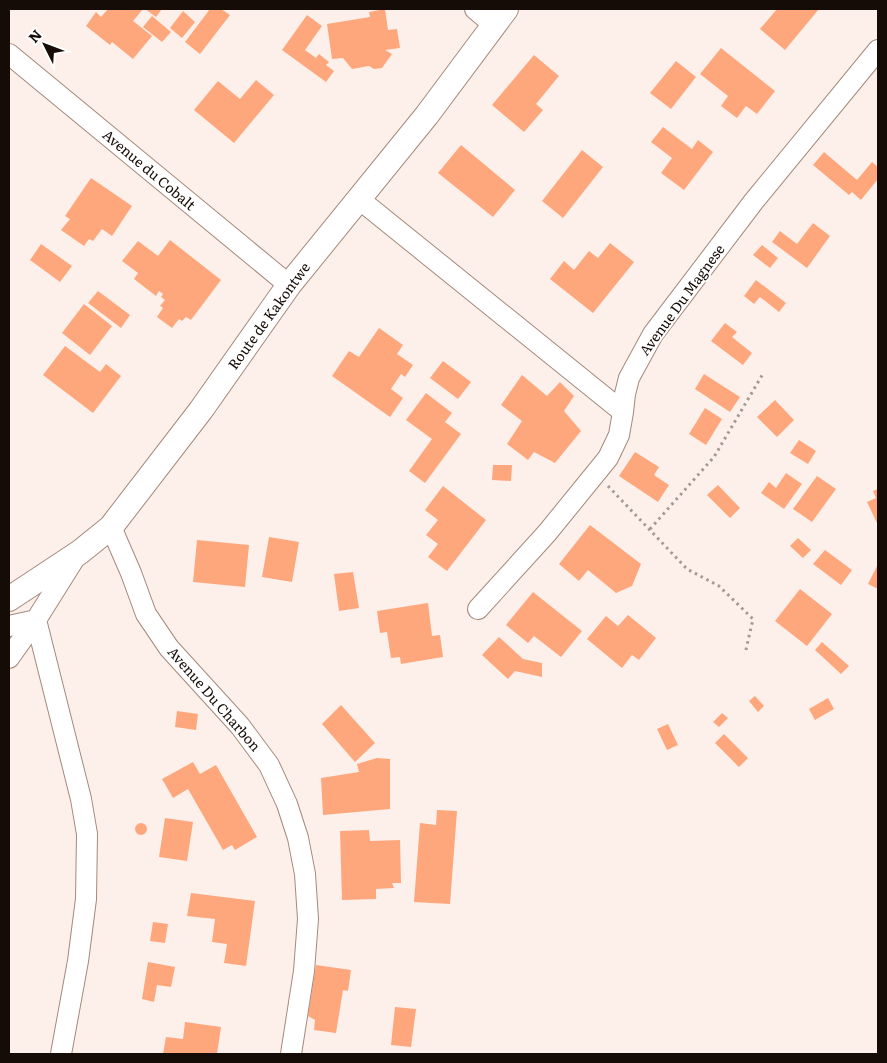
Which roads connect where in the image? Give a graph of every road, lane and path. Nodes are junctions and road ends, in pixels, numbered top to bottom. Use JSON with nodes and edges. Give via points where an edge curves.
{"nodes":[{"id":1,"x":475,"y":9,"type":"edge"},
{"id":2,"x":500,"y":17,"type":"edge"},
{"id":3,"x":878,"y":50,"type":"edge"},
{"id":4,"x":9,"y":54,"type":"edge"},
{"id":5,"x":359,"y":199,"type":"junction"},
{"id":6,"x":290,"y":285,"type":"junction"},
{"id":7,"x":764,"y":372,"type":"dead end"},
{"id":8,"x":623,"y":412,"type":"junction"},
{"id":9,"x":596,"y":474,"type":"junction"},
{"id":10,"x":111,"y":527,"type":"junction"},
{"id":11,"x":650,"y":529,"type":"junction"},
{"id":12,"x":80,"y":552,"type":"junction"},
{"id":13,"x":9,"y":599,"type":"edge"},
{"id":14,"x":478,"y":609,"type":"dead end"},
{"id":15,"x":36,"y":620,"type":"junction"},
{"id":16,"x":9,"y":626,"type":"edge"},
{"id":17,"x":745,"y":654,"type":"dead end"},
{"id":18,"x":9,"y":658,"type":"edge"},
{"id":19,"x":62,"y":1054,"type":"edge"},
{"id":20,"x":291,"y":1054,"type":"edge"}],
"edges":[{"from":1,"to":2,"type":"street"},
{"from":2,"to":5,"type":"street","name":"Route de Kakontwe"},
{"from":3,"to":8,"type":"street","name":"Avenue Du Magnese","via":[[754,201],[653,334],[629,378]]},
{"from":4,"to":6,"type":"street","name":"Avenue du Cobalt"},
{"from":5,"to":6,"type":"street","name":"Route de Kakontwe"},
{"from":5,"to":8,"type":"street"},
{"from":6,"to":10,"type":"street","name":"Route de Kakontwe","via":[[201,410]]},
{"from":7,"to":11,"type":"path","via":[[714,457]]},
{"from":8,"to":9,"type":"street","name":"Avenue Du Magnese","via":[[619,435]]},
{"from":9,"to":11,"type":"path"},
{"from":9,"to":14,"type":"street","name":"Avenue Du Magnese"},
{"from":10,"to":12,"type":"street","name":"Route de Kakontwe"},
{"from":10,"to":20,"type":"street","name":"Avenue Du Charbon","via":[[146,614],[169,648],[246,734],[269,765],[287,804],[305,874],[308,919],[304,971]]},
{"from":11,"to":17,"type":"path","via":[[687,569],[719,586],[753,620]]},
{"from":12,"to":13,"type":"street","name":"Route de Kakontwe"},
{"from":12,"to":15,"type":"street"},
{"from":15,"to":16,"type":"street"},
{"from":15,"to":18,"type":"street"},
{"from":15,"to":19,"type":"street","via":[[87,834],[83,926]]}]}
